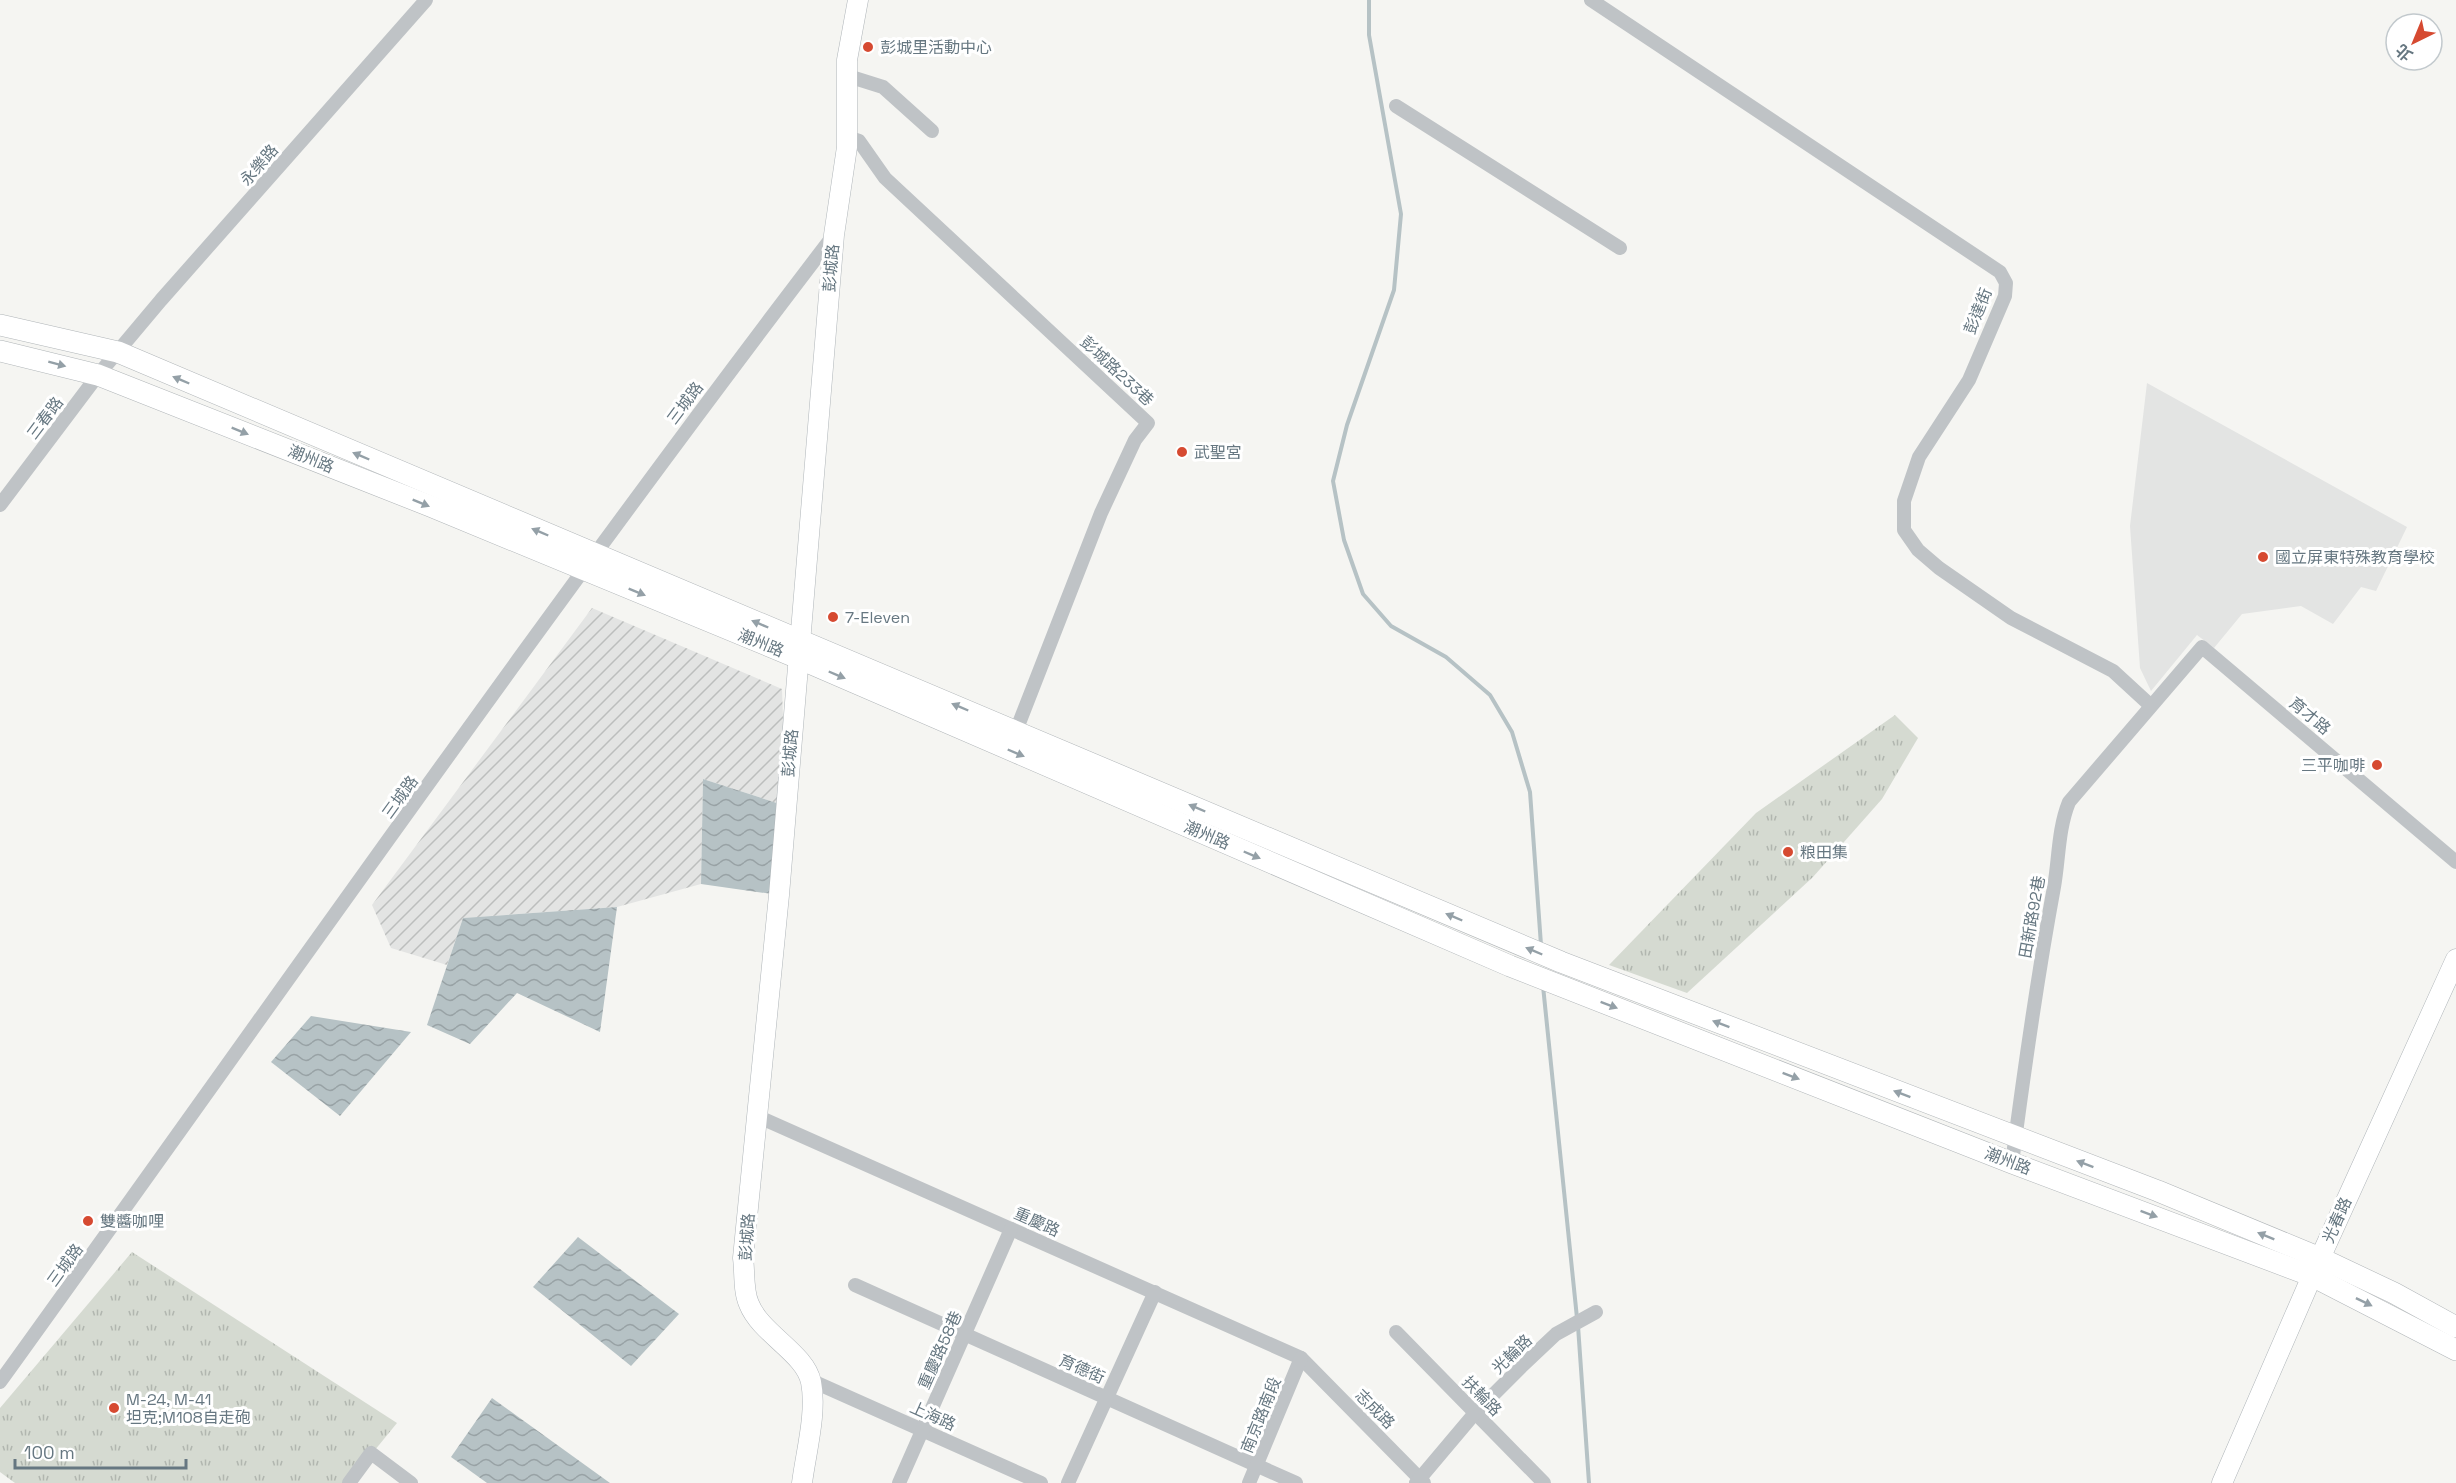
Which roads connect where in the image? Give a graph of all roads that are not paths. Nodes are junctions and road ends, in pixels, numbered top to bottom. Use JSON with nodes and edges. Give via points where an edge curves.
{"nodes":[{"id":1,"x":426,"y":0,"type":"edge"},
{"id":2,"x":858,"y":0,"type":"edge"},
{"id":3,"x":1591,"y":0,"type":"edge"},
{"id":4,"x":848,"y":76,"type":"junction"},
{"id":5,"x":1396,"y":106,"type":"dead end"},
{"id":6,"x":932,"y":131,"type":"dead end"},
{"id":7,"x":847,"y":137,"type":"junction"},
{"id":8,"x":834,"y":235,"type":"junction"},
{"id":9,"x":1620,"y":248,"type":"dead end"},
{"id":10,"x":0,"y":325,"type":"edge"},
{"id":11,"x":0,"y":351,"type":"edge"},
{"id":12,"x":118,"y":352,"type":"junction"},
{"id":13,"x":98,"y":375,"type":"junction"},
{"id":14,"x":0,"y":505,"type":"edge"},
{"id":15,"x":589,"y":562,"type":"junction"},
{"id":16,"x":799,"y":650,"type":"junction"},
{"id":17,"x":2150,"y":705,"type":"junction"},
{"id":18,"x":1016,"y":731,"type":"junction"},
{"id":19,"x":2456,"y":862,"type":"edge"},
{"id":20,"x":2456,"y":959,"type":"edge"},
{"id":21,"x":759,"y":1117,"type":"junction"},
{"id":22,"x":2016,"y":1138,"type":"junction"},
{"id":23,"x":2012,"y":1163,"type":"junction"},
{"id":24,"x":1011,"y":1229,"type":"junction"},
{"id":25,"x":2316,"y":1267,"type":"junction"},
{"id":26,"x":855,"y":1285,"type":"dead end"},
{"id":27,"x":1155,"y":1292,"type":"junction"},
{"id":28,"x":1590,"y":1316,"type":"dead end"},
{"id":29,"x":2456,"y":1327,"type":"edge"},
{"id":30,"x":1396,"y":1332,"type":"dead end"},
{"id":31,"x":966,"y":1335,"type":"junction"},
{"id":32,"x":2456,"y":1350,"type":"edge"},
{"id":33,"x":1301,"y":1358,"type":"junction"},
{"id":34,"x":810,"y":1380,"type":"junction"},
{"id":35,"x":0,"y":1382,"type":"edge"},
{"id":36,"x":1108,"y":1399,"type":"junction"},
{"id":37,"x":1475,"y":1413,"type":"junction"},
{"id":38,"x":922,"y":1430,"type":"junction"},
{"id":39,"x":1258,"y":1466,"type":"junction"},
{"id":40,"x":1420,"y":1481,"type":"edge"},
{"id":41,"x":349,"y":1483,"type":"edge"},
{"id":42,"x":411,"y":1483,"type":"edge"},
{"id":43,"x":802,"y":1483,"type":"edge"},
{"id":44,"x":898,"y":1483,"type":"edge"},
{"id":45,"x":1041,"y":1483,"type":"edge"},
{"id":46,"x":1068,"y":1483,"type":"edge"},
{"id":47,"x":1249,"y":1483,"type":"edge"},
{"id":48,"x":1296,"y":1483,"type":"edge"},
{"id":49,"x":1544,"y":1483,"type":"edge"},
{"id":50,"x":2222,"y":1483,"type":"edge"}],
"edges":[{"from":1,"to":12,"type":"street","name":"永樂路"},
{"from":2,"to":4,"type":"street","name":"彭城路","via":[[847,60]]},
{"from":3,"to":17,"type":"street","name":"彭達街","via":[[2000,272],[2006,283],[2005,296],[1969,380],[1918,457],[1904,501],[1904,530],[1918,550],[1939,568],[2012,618],[2114,671]]},
{"from":4,"to":6,"type":"street","via":[[883,87]]},
{"from":4,"to":7,"type":"street","name":"彭城路"},
{"from":5,"to":9,"type":"street"},
{"from":7,"to":8,"type":"street","name":"彭城路"},
{"from":7,"to":18,"type":"street","name":"彭城路233巷","via":[[859,141],[885,178],[1148,423],[1135,440],[1101,513]]},
{"from":8,"to":15,"type":"street","name":"三城路"},
{"from":8,"to":16,"type":"street","name":"彭城路"},
{"from":10,"to":12,"type":"main road","name":"潮州路"},
{"from":11,"to":13,"type":"main road","name":"潮州路","one_way":true},
{"from":12,"to":13,"type":"street","name":"三春路"},
{"from":15,"to":12,"type":"main road","name":"潮州路","one_way":true},
{"from":13,"to":14,"type":"street","name":"三春路"},
{"from":13,"to":15,"type":"main road","name":"潮州路","one_way":true},
{"from":15,"to":16,"type":"main road","name":"潮州路"},
{"from":15,"to":35,"type":"street","name":"三城路"},
{"from":18,"to":16,"type":"main road","name":"潮州路","one_way":true},
{"from":16,"to":21,"type":"street","name":"彭城路"},
{"from":16,"to":23,"type":"main road","name":"潮州路","one_way":true,"via":[[1509,966]]},
{"from":17,"to":19,"type":"street","name":"育才路","via":[[2202,646]]},
{"from":17,"to":22,"type":"street","name":"田新路92巷","via":[[2069,802],[2062,819]]},
{"from":22,"to":18,"type":"main road","name":"潮州路","one_way":true,"via":[[1561,962]]},
{"from":20,"to":25,"type":"street","name":"光春路"},
{"from":21,"to":24,"type":"street","name":"重慶路"},
{"from":21,"to":34,"type":"street","name":"彭城路","via":[[743,1258],[748,1303],[766,1330],[795,1356]]},
{"from":22,"to":23,"type":"street","name":"田新路92巷"},
{"from":25,"to":22,"type":"main road","name":"潮州路","one_way":true,"via":[[2158,1191]]},
{"from":23,"to":25,"type":"main road","name":"潮州路","one_way":true},
{"from":24,"to":27,"type":"street","name":"重慶路"},
{"from":24,"to":31,"type":"street","name":"重慶路58巷"},
{"from":25,"to":29,"type":"main road","name":"潮州路","via":[[2394,1293]]},
{"from":25,"to":32,"type":"main road","name":"潮州路","one_way":true},
{"from":25,"to":50,"type":"street","name":"光春路"},
{"from":26,"to":31,"type":"street","name":"育德街"},
{"from":27,"to":33,"type":"street","name":"重慶路"},
{"from":27,"to":36,"type":"street"},
{"from":28,"to":37,"type":"street","name":"光輪路","via":[[1560,1331]]},
{"from":30,"to":37,"type":"street","name":"扶輪路"},
{"from":31,"to":36,"type":"street","name":"育德街"},
{"from":31,"to":38,"type":"street","name":"重慶路58巷"},
{"from":33,"to":39,"type":"street","name":"南京路南段"},
{"from":33,"to":40,"type":"street","name":"志成路"},
{"from":34,"to":38,"type":"street","name":"上海路"},
{"from":34,"to":43,"type":"street","name":"彭城路","via":[[813,1406]]},
{"from":36,"to":39,"type":"street","name":"育德街"},
{"from":36,"to":46,"type":"street"},
{"from":37,"to":40,"type":"street","name":"光輪路"},
{"from":37,"to":49,"type":"street","name":"扶輪路"},
{"from":38,"to":44,"type":"street","name":"重慶路58巷"},
{"from":38,"to":45,"type":"street","name":"上海路"},
{"from":39,"to":47,"type":"street","name":"南京路南段"},
{"from":39,"to":48,"type":"street","name":"育德街"},
{"from":41,"to":42,"type":"street","via":[[371,1453]]}]}
